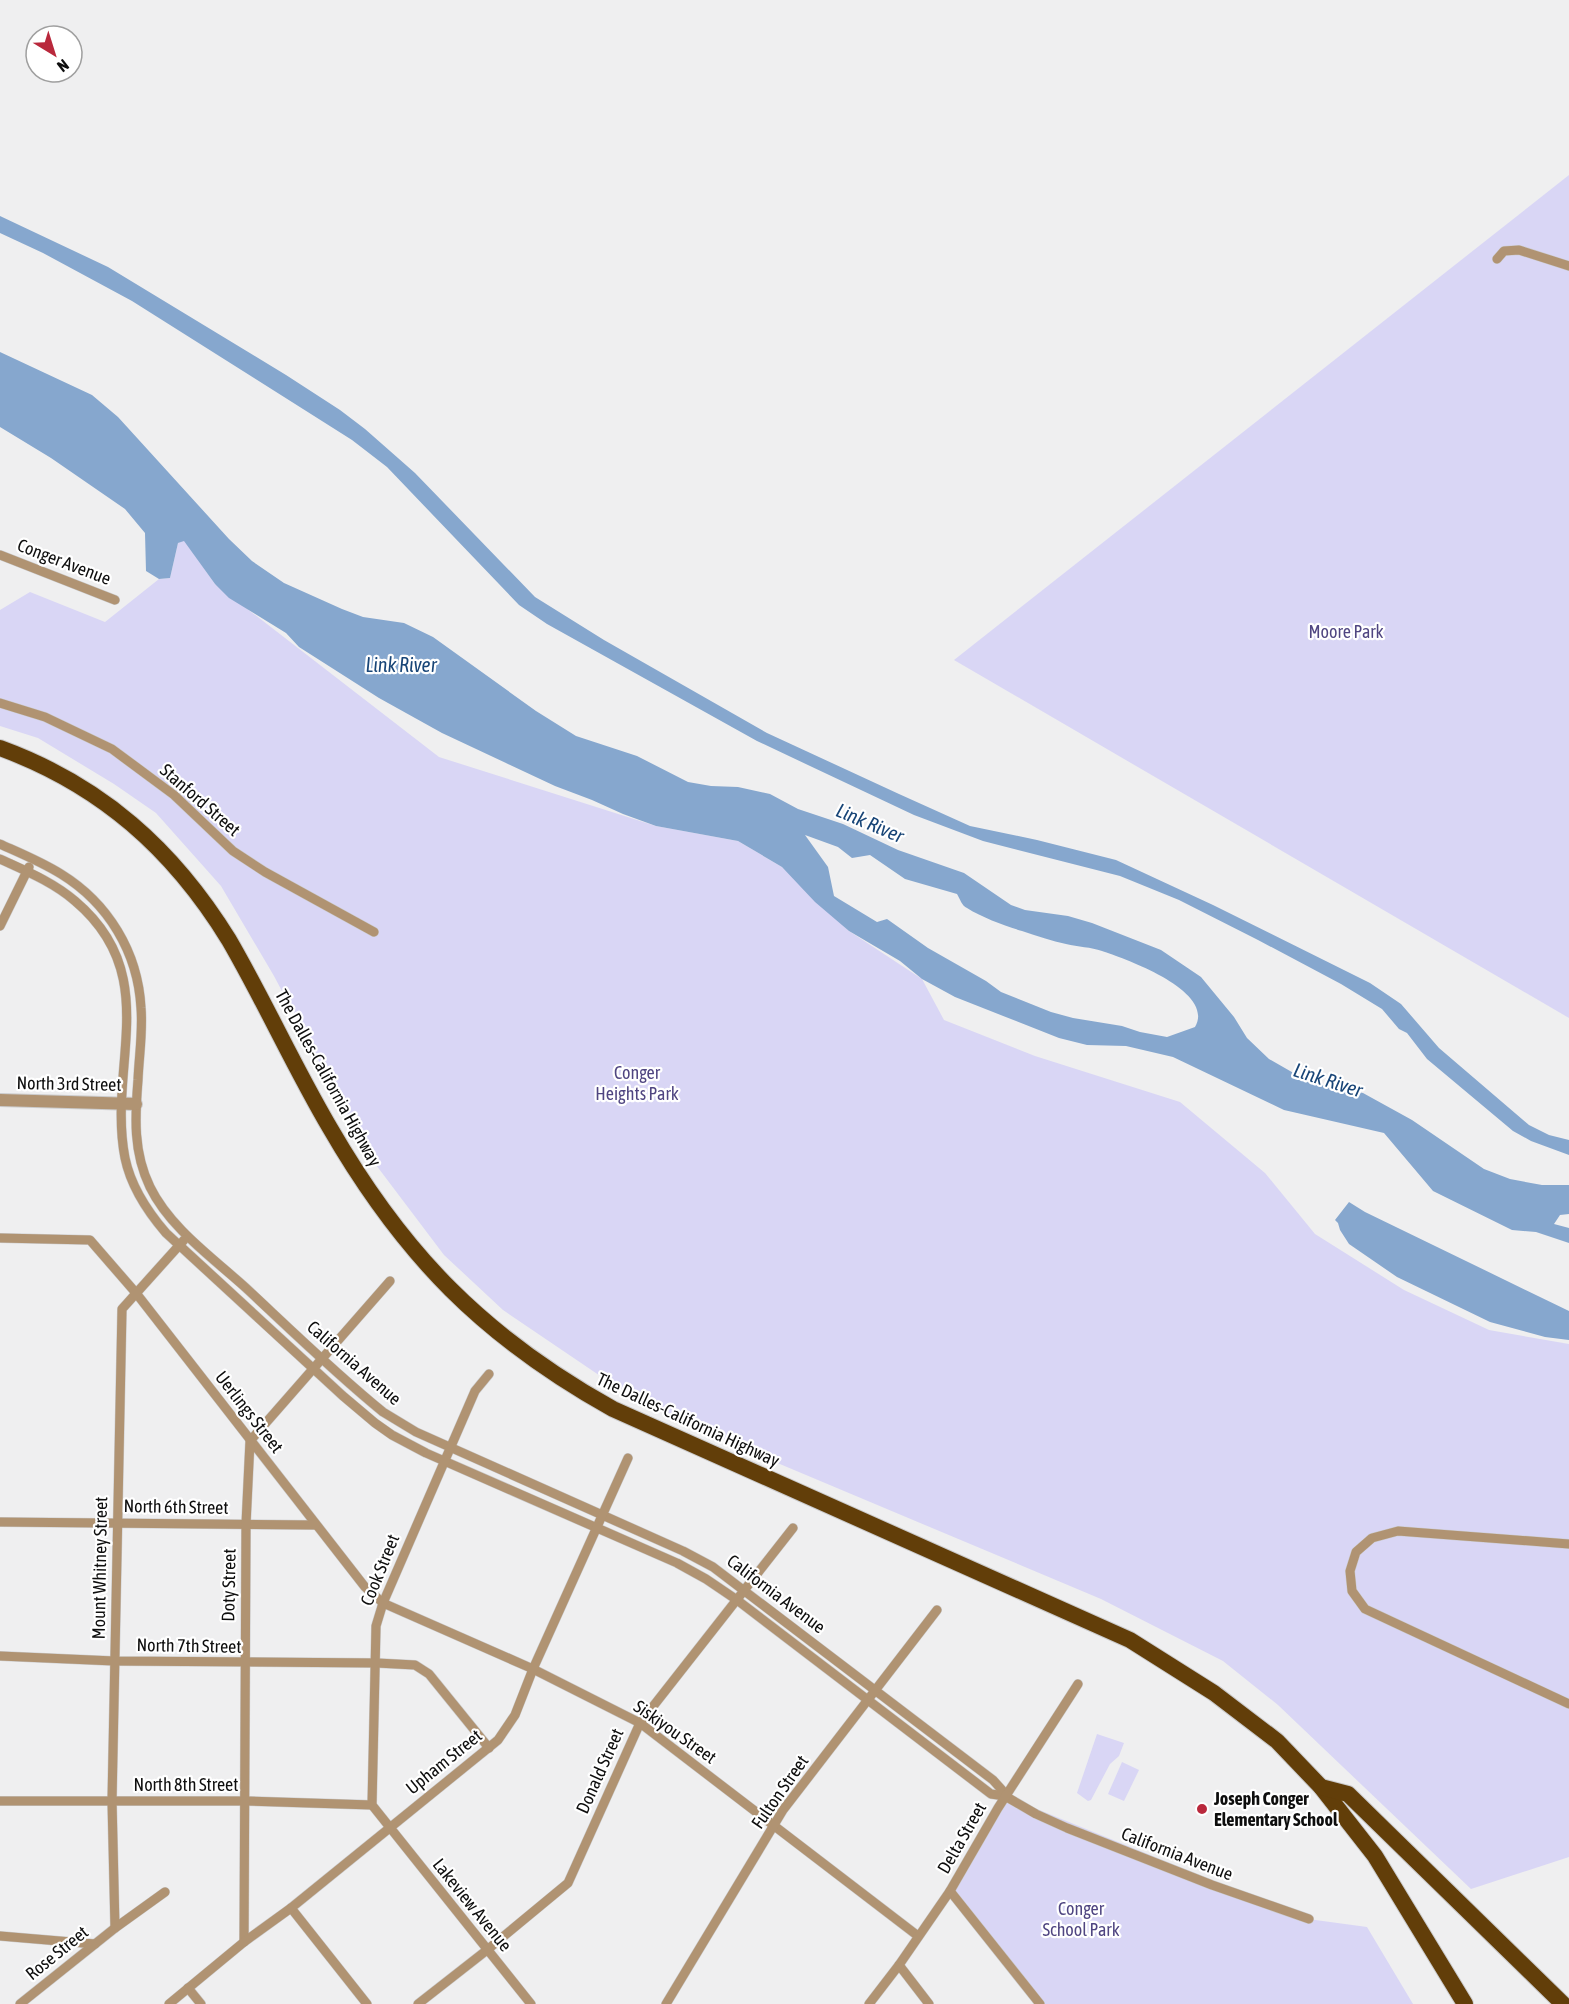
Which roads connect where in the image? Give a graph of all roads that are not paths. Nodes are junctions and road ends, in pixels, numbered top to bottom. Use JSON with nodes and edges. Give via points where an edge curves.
{"nodes":[{"id":1,"x":1497,"y":259,"type":"dead end"},
{"id":2,"x":1569,"y":266,"type":"edge"},
{"id":3,"x":0,"y":555,"type":"edge"},
{"id":4,"x":115,"y":600,"type":"dead end"},
{"id":5,"x":0,"y":703,"type":"edge"},
{"id":6,"x":0,"y":748,"type":"edge"},
{"id":7,"x":0,"y":844,"type":"edge"},
{"id":8,"x":0,"y":859,"type":"edge"},
{"id":9,"x":33,"y":859,"type":"junction"},
{"id":10,"x":27,"y":872,"type":"junction"},
{"id":11,"x":0,"y":926,"type":"edge"},
{"id":12,"x":374,"y":932,"type":"dead end"},
{"id":13,"x":0,"y":1100,"type":"edge"},
{"id":14,"x":123,"y":1103,"type":"junction"},
{"id":15,"x":136,"y":1104,"type":"junction"},
{"id":16,"x":188,"y":1235,"type":"junction"},
{"id":17,"x":0,"y":1238,"type":"edge"},
{"id":18,"x":180,"y":1245,"type":"junction"},
{"id":19,"x":390,"y":1281,"type":"dead end"},
{"id":20,"x":135,"y":1293,"type":"junction"},
{"id":21,"x":322,"y":1359,"type":"junction"},
{"id":22,"x":314,"y":1369,"type":"junction"},
{"id":23,"x":489,"y":1374,"type":"dead end"},
{"id":24,"x":250,"y":1441,"type":"junction"},
{"id":25,"x":451,"y":1448,"type":"junction"},
{"id":26,"x":628,"y":1458,"type":"dead end"},
{"id":27,"x":445,"y":1461,"type":"junction"},
{"id":28,"x":602,"y":1516,"type":"junction"},
{"id":29,"x":0,"y":1522,"type":"edge"},
{"id":30,"x":117,"y":1523,"type":"junction"},
{"id":31,"x":246,"y":1524,"type":"junction"},
{"id":32,"x":315,"y":1525,"type":"junction"},
{"id":33,"x":597,"y":1528,"type":"junction"},
{"id":34,"x":793,"y":1528,"type":"dead end"},
{"id":35,"x":1569,"y":1544,"type":"edge"},
{"id":36,"x":745,"y":1590,"type":"junction"},
{"id":37,"x":737,"y":1600,"type":"junction"},
{"id":38,"x":382,"y":1603,"type":"junction"},
{"id":39,"x":937,"y":1610,"type":"dead end"},
{"id":40,"x":0,"y":1656,"type":"edge"},
{"id":41,"x":114,"y":1661,"type":"junction"},
{"id":42,"x":245,"y":1663,"type":"junction"},
{"id":43,"x":377,"y":1663,"type":"junction"},
{"id":44,"x":533,"y":1669,"type":"junction"},
{"id":45,"x":1078,"y":1684,"type":"dead end"},
{"id":46,"x":876,"y":1690,"type":"junction"},
{"id":47,"x":868,"y":1700,"type":"junction"},
{"id":48,"x":1569,"y":1704,"type":"edge"},
{"id":49,"x":640,"y":1723,"type":"junction"},
{"id":50,"x":489,"y":1748,"type":"junction"},
{"id":51,"x":1321,"y":1787,"type":"junction"},
{"id":52,"x":1005,"y":1796,"type":"junction"},
{"id":53,"x":0,"y":1801,"type":"edge"},
{"id":54,"x":112,"y":1801,"type":"junction"},
{"id":55,"x":246,"y":1801,"type":"junction"},
{"id":56,"x":372,"y":1805,"type":"junction"},
{"id":57,"x":774,"y":1826,"type":"junction"},
{"id":58,"x":388,"y":1827,"type":"junction"},
{"id":59,"x":950,"y":1891,"type":"junction"},
{"id":60,"x":165,"y":1892,"type":"dead end"},
{"id":61,"x":291,"y":1908,"type":"junction"},
{"id":62,"x":1309,"y":1919,"type":"dead end"},
{"id":63,"x":115,"y":1928,"type":"junction"},
{"id":64,"x":0,"y":1936,"type":"edge"},
{"id":65,"x":918,"y":1936,"type":"junction"},
{"id":66,"x":244,"y":1942,"type":"junction"},
{"id":67,"x":95,"y":1944,"type":"junction"},
{"id":68,"x":487,"y":1950,"type":"junction"},
{"id":69,"x":899,"y":1965,"type":"junction"},
{"id":70,"x":188,"y":1988,"type":"junction"},
{"id":71,"x":20,"y":2004,"type":"edge"},
{"id":72,"x":169,"y":2004,"type":"edge"},
{"id":73,"x":201,"y":2004,"type":"edge"},
{"id":74,"x":367,"y":2004,"type":"edge"},
{"id":75,"x":418,"y":2004,"type":"edge"},
{"id":76,"x":531,"y":2004,"type":"edge"},
{"id":77,"x":666,"y":2004,"type":"edge"},
{"id":78,"x":869,"y":2004,"type":"edge"},
{"id":79,"x":929,"y":2004,"type":"edge"},
{"id":80,"x":1040,"y":2004,"type":"edge"},
{"id":81,"x":1465,"y":2004,"type":"edge"},
{"id":82,"x":1563,"y":2004,"type":"edge"}],
"edges":[{"from":1,"to":2,"type":"street","via":[[1504,251],[1519,250]]},
{"from":3,"to":4,"type":"street","name":"Conger Avenue"},
{"from":5,"to":12,"type":"street","name":"Stanford Street","via":[[45,717],[111,749],[174,795],[234,851]]},
{"from":6,"to":51,"type":"highway","name":"The Dalles-California Highway","via":[[66,777],[110,805],[151,840],[184,877],[216,918],[329,1127],[372,1195],[426,1265],[499,1334],[613,1409],[1130,1640],[1214,1693],[1268,1734]]},
{"from":7,"to":9,"type":"street","name":"California Avenue"},
{"from":8,"to":10,"type":"street","name":"California Avenue"},
{"from":9,"to":10,"type":"street"},
{"from":9,"to":15,"type":"street","name":"California Avenue","via":[[72,881],[96,901],[128,950],[142,1010]]},
{"from":10,"to":11,"type":"street"},
{"from":10,"to":14,"type":"street","name":"California Avenue","via":[[76,901],[104,933],[115,955],[128,1010]]},
{"from":13,"to":14,"type":"street","name":"North 3rd Street"},
{"from":14,"to":15,"type":"street","name":"North 3rd Street"},
{"from":14,"to":18,"type":"street","name":"California Avenue","via":[[122,1141],[131,1178],[147,1209]]},
{"from":15,"to":16,"type":"street","name":"California Avenue","via":[[136,1139],[144,1173],[158,1201]]},
{"from":16,"to":18,"type":"street","name":"Mount Whitney Street"},
{"from":16,"to":21,"type":"street","name":"California Avenue"},
{"from":17,"to":20,"type":"street","name":"Uerlings Street","via":[[90,1240]]},
{"from":18,"to":20,"type":"street","name":"Mount Whitney Street"},
{"from":18,"to":22,"type":"street","name":"California Avenue"},
{"from":19,"to":21,"type":"street"},
{"from":20,"to":24,"type":"street","name":"Uerlings Street"},
{"from":20,"to":30,"type":"street","name":"Mount Whitney Street","via":[[122,1309]]},
{"from":21,"to":22,"type":"street"},
{"from":21,"to":25,"type":"street","name":"California Avenue","via":[[383,1412]]},
{"from":22,"to":24,"type":"street"},
{"from":22,"to":27,"type":"street","name":"California Avenue","via":[[375,1423]]},
{"from":23,"to":25,"type":"street","name":"Cook Street","via":[[475,1390]]},
{"from":24,"to":31,"type":"street","name":"Doty Street"},
{"from":24,"to":32,"type":"street","name":"Uerlings Street"},
{"from":25,"to":27,"type":"street","name":"Cook Street"},
{"from":25,"to":28,"type":"street","name":"California Avenue"},
{"from":26,"to":28,"type":"street","name":"Upham Street"},
{"from":27,"to":33,"type":"street","name":"California Avenue"},
{"from":27,"to":38,"type":"street","name":"Cook Street"},
{"from":28,"to":33,"type":"street","name":"Upham Street"},
{"from":28,"to":36,"type":"street","name":"California Avenue","via":[[698,1558]]},
{"from":29,"to":30,"type":"street","name":"North 6th Street"},
{"from":30,"to":31,"type":"street","name":"North 6th Street"},
{"from":30,"to":41,"type":"street","name":"Mount Whitney Street"},
{"from":31,"to":32,"type":"street","name":"North 6th Street"},
{"from":31,"to":42,"type":"street","name":"Doty Street"},
{"from":32,"to":38,"type":"street","name":"Uerlings Street","via":[[364,1587]]},
{"from":33,"to":37,"type":"street","name":"California Avenue","via":[[692,1571]]},
{"from":33,"to":44,"type":"street","name":"Upham Street"},
{"from":34,"to":36,"type":"street","name":"Donald Street"},
{"from":35,"to":48,"type":"street","via":[[1398,1531],[1372,1538],[1356,1552],[1350,1571],[1352,1591],[1365,1609]]},
{"from":36,"to":37,"type":"street","name":"Donald Street"},
{"from":36,"to":46,"type":"street","name":"California Avenue"},
{"from":37,"to":47,"type":"street","name":"California Avenue"},
{"from":37,"to":49,"type":"street","name":"Donald Street"},
{"from":38,"to":43,"type":"street","name":"Cook Street","via":[[376,1626]]},
{"from":38,"to":44,"type":"street","name":"Siskiyou Street"},
{"from":39,"to":46,"type":"street","name":"Fulton Street"},
{"from":40,"to":41,"type":"street","name":"North 7th Street"},
{"from":41,"to":42,"type":"street","name":"North 7th Street"},
{"from":41,"to":54,"type":"street","name":"Mount Whitney Street"},
{"from":42,"to":43,"type":"street","name":"North 7th Street"},
{"from":42,"to":55,"type":"street","name":"Doty Street"},
{"from":43,"to":50,"type":"street","via":[[416,1665],[429,1674]]},
{"from":43,"to":56,"type":"street","name":"Cook Street"},
{"from":44,"to":49,"type":"street","name":"Siskiyou Street"},
{"from":44,"to":50,"type":"street","name":"Upham Street","via":[[515,1715]]},
{"from":45,"to":52,"type":"street","name":"Delta Street"},
{"from":46,"to":47,"type":"street","name":"Fulton Street"},
{"from":46,"to":52,"type":"street","name":"California Avenue","via":[[993,1780]]},
{"from":47,"to":52,"type":"street","name":"California Avenue","via":[[985,1791]]},
{"from":47,"to":57,"type":"street","name":"Fulton Street"},
{"from":49,"to":57,"type":"street","name":"Siskiyou Street"},
{"from":49,"to":68,"type":"street","name":"Donald Street","via":[[568,1883]]},
{"from":50,"to":58,"type":"street","name":"Upham Street"},
{"from":51,"to":81,"type":"highway","name":"The Dalles-California Highway","via":[[1375,1856]]},
{"from":51,"to":82,"type":"highway","via":[[1348,1794]]},
{"from":52,"to":59,"type":"street","name":"Delta Street"},
{"from":52,"to":62,"type":"street","name":"California Avenue","via":[[1067,1828]]},
{"from":53,"to":54,"type":"street","name":"North 8th Street"},
{"from":54,"to":55,"type":"street","name":"North 8th Street"},
{"from":54,"to":63,"type":"street","name":"Mount Whitney Street"},
{"from":55,"to":56,"type":"street","name":"North 8th Street"},
{"from":55,"to":66,"type":"street","name":"Doty Street"},
{"from":56,"to":58,"type":"street"},
{"from":57,"to":65,"type":"street","name":"Siskiyou Street"},
{"from":57,"to":77,"type":"street","name":"Fulton Street"},
{"from":58,"to":61,"type":"street","name":"Upham Street"},
{"from":58,"to":68,"type":"street","name":"Lakeview Avenue"},
{"from":59,"to":65,"type":"street","name":"Delta Street"},
{"from":59,"to":80,"type":"street"},
{"from":60,"to":63,"type":"street","name":"Rose Street"},
{"from":61,"to":66,"type":"street","name":"Upham Street"},
{"from":61,"to":74,"type":"street"},
{"from":63,"to":67,"type":"street","name":"Rose Street"},
{"from":64,"to":67,"type":"street"},
{"from":65,"to":69,"type":"street","name":"Delta Street"},
{"from":66,"to":70,"type":"street","name":"Upham Street"},
{"from":67,"to":71,"type":"street","name":"Rose Street"},
{"from":68,"to":75,"type":"street","name":"Donald Street"},
{"from":68,"to":76,"type":"street","name":"Lakeview Avenue"},
{"from":69,"to":78,"type":"street","name":"Delta Street"},
{"from":69,"to":79,"type":"street"},
{"from":70,"to":72,"type":"street","name":"Upham Street"},
{"from":70,"to":73,"type":"street"}]}
